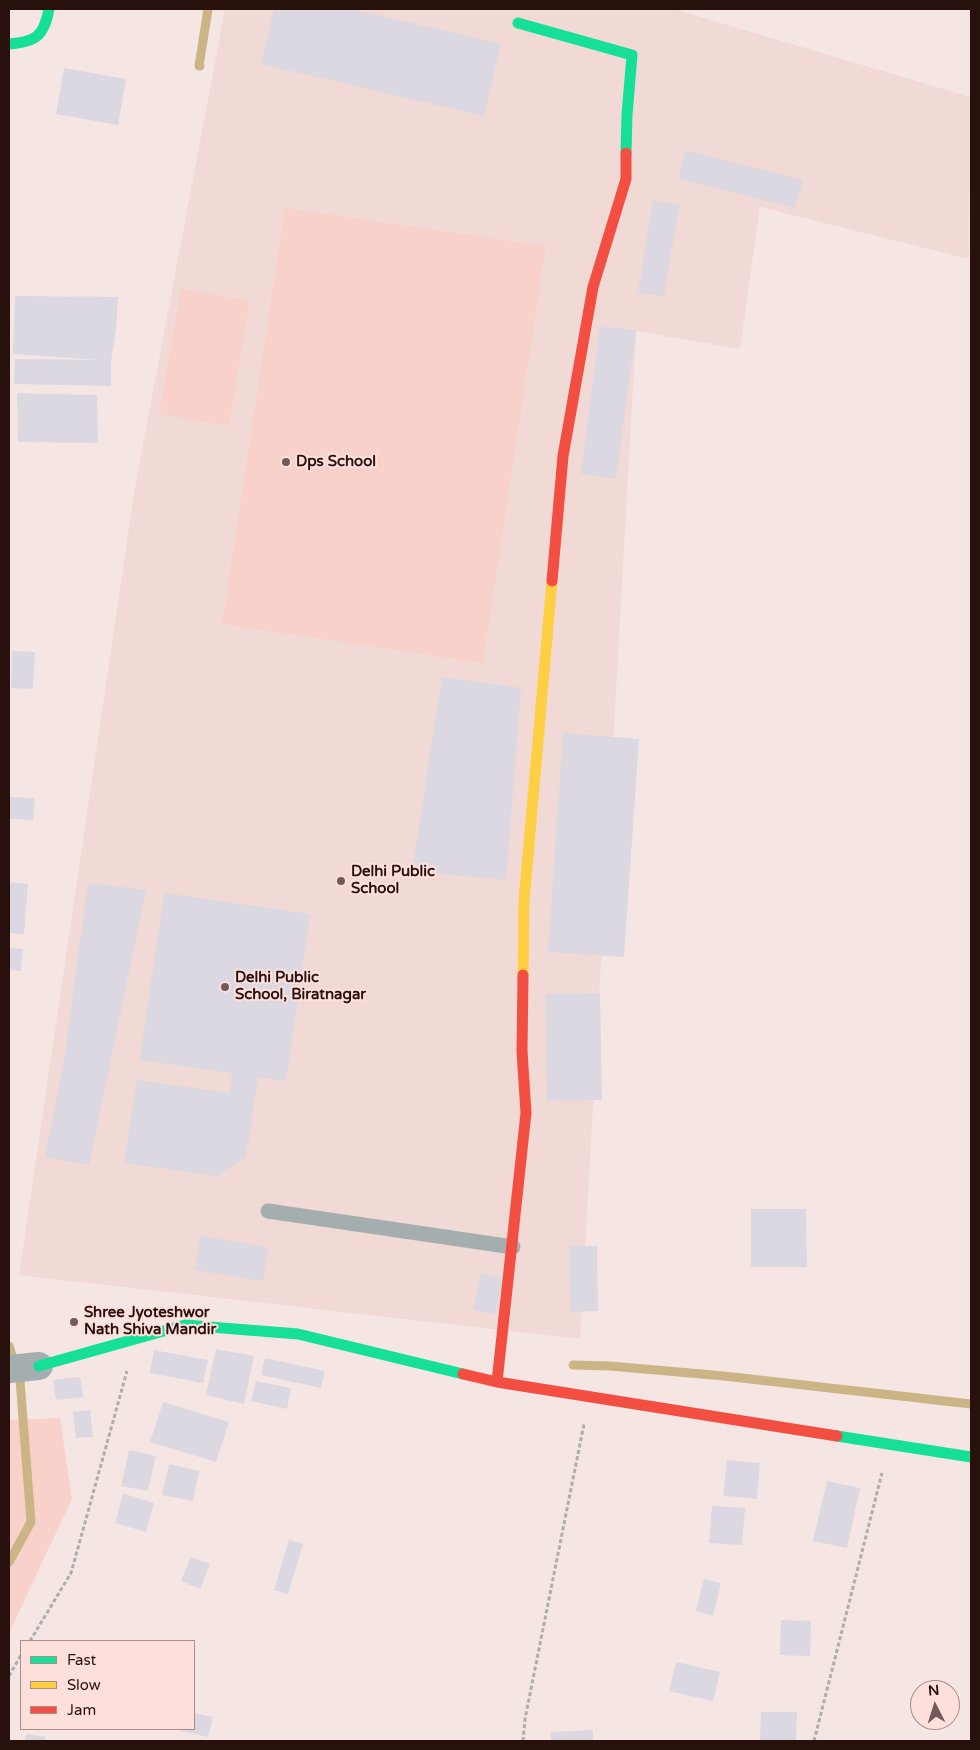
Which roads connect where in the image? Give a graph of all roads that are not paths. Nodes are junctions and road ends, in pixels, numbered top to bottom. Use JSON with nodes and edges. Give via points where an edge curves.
{"nodes":[{"id":1,"x":49,"y":9,"type":"edge"},
{"id":2,"x":518,"y":23,"type":"dead end"},
{"id":3,"x":9,"y":44,"type":"edge"},
{"id":4,"x":268,"y":1211,"type":"dead end"},
{"id":5,"x":513,"y":1247,"type":"junction"},
{"id":6,"x":39,"y":1366,"type":"joint"},
{"id":7,"x":9,"y":1369,"type":"edge"},
{"id":8,"x":497,"y":1382,"type":"junction"},
{"id":9,"x":971,"y":1456,"type":"edge"}],
"edges":[{"from":1,"to":3,"type":"street","via":[[46,27],[34,40]]},
{"from":2,"to":5,"type":"street","via":[[632,55],[626,179],[593,287],[563,456],[524,901],[522,1051],[526,1114]]},
{"from":4,"to":5,"type":"lane"},
{"from":5,"to":8,"type":"street"},
{"from":6,"to":7,"type":"street"},
{"from":6,"to":8,"type":"street","via":[[185,1325],[298,1334]]},
{"from":8,"to":9,"type":"street"}]}
